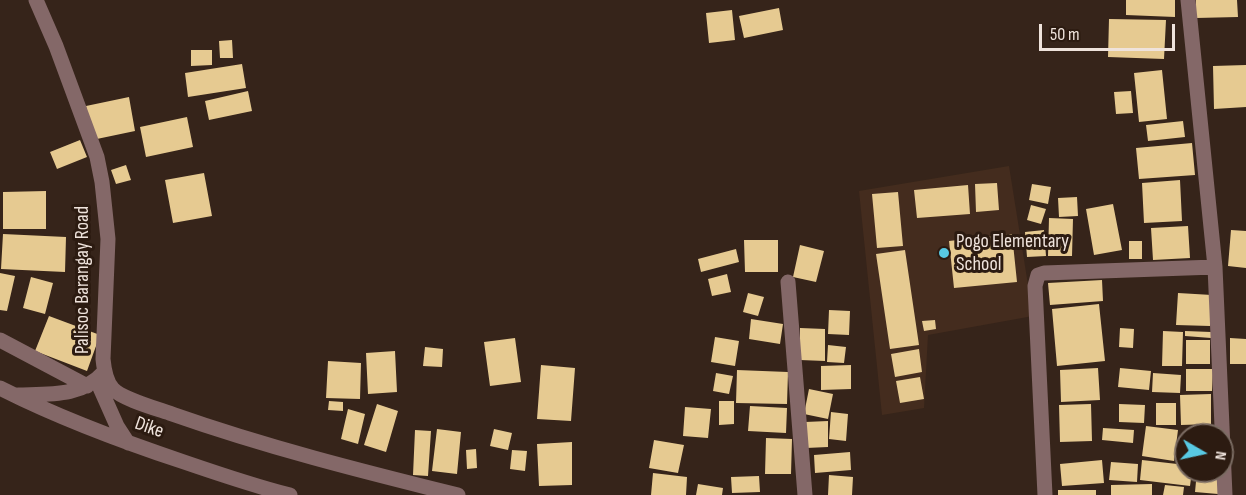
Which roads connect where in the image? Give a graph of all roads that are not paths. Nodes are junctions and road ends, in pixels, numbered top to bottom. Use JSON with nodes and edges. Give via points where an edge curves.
{"nodes":[{"id":1,"x":36,"y":0,"type":"edge"},
{"id":2,"x":1188,"y":0,"type":"edge"},
{"id":3,"x":1215,"y":267,"type":"junction"},
{"id":4,"x":788,"y":282,"type":"dead end"},
{"id":5,"x":0,"y":340,"type":"edge"},
{"id":6,"x":96,"y":380,"type":"junction"},
{"id":7,"x":0,"y":388,"type":"edge"},
{"id":8,"x":14,"y":395,"type":"junction"},
{"id":9,"x":128,"y":443,"type":"junction"},
{"id":10,"x":290,"y":495,"type":"edge"},
{"id":11,"x":458,"y":495,"type":"edge"},
{"id":12,"x":805,"y":495,"type":"edge"},
{"id":13,"x":1045,"y":495,"type":"edge"},
{"id":14,"x":1225,"y":495,"type":"edge"}],
"edges":[{"from":1,"to":6,"type":"street","name":"Palisoc Barangay Road","via":[[97,157],[102,182],[108,239],[103,359]]},
{"from":2,"to":3,"type":"street"},
{"from":3,"to":13,"type":"street","via":[[1038,275],[1035,286]]},
{"from":3,"to":14,"type":"street"},
{"from":4,"to":12,"type":"street"},
{"from":5,"to":6,"type":"street"},
{"from":6,"to":8,"type":"street","via":[[76,391]]},
{"from":6,"to":9,"type":"street"},
{"from":6,"to":11,"type":"street","name":"Palisoc Barangay Road","via":[[131,399],[196,422],[328,463]]},
{"from":7,"to":8,"type":"street","name":"Dike"},
{"from":8,"to":9,"type":"street","name":"Dike"},
{"from":9,"to":10,"type":"street","name":"Dike"}]}
